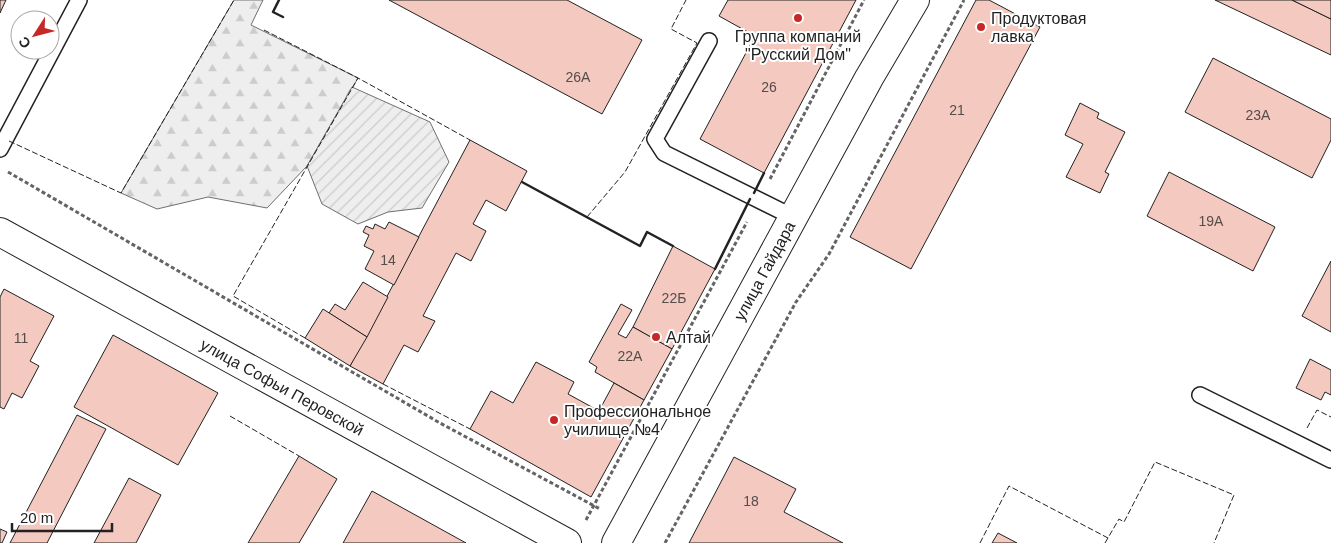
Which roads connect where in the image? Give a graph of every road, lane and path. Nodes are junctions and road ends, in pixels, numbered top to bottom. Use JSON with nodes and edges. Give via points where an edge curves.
{"nodes":[{"id":1,"x":80,"y":0,"type":"edge"},
{"id":2,"x":864,"y":0,"type":"edge"},
{"id":3,"x":915,"y":0,"type":"edge"},
{"id":4,"x":964,"y":0,"type":"edge"},
{"id":5,"x":709,"y":41,"type":"dead end"},
{"id":6,"x":0,"y":149,"type":"edge"},
{"id":7,"x":0,"y":167,"type":"edge"},
{"id":8,"x":759,"y":200,"type":"junction"},
{"id":9,"x":795,"y":218,"type":"junction"},
{"id":10,"x":0,"y":232,"type":"edge"},
{"id":11,"x":1200,"y":395,"type":"dead end"},
{"id":12,"x":1331,"y":460,"type":"edge"},
{"id":13,"x":594,"y":505,"type":"junction"},
{"id":14,"x":621,"y":533,"type":"edge"},
{"id":15,"x":574,"y":535,"type":"edge"},
{"id":16,"x":666,"y":543,"type":"edge"}],
"edges":[{"from":1,"to":6,"type":"lane"},
{"from":2,"to":8,"type":"path"},
{"from":3,"to":9,"type":"street","name":"улица Гайдара","via":[[869,78]]},
{"from":4,"to":16,"type":"path","via":[[829,254],[796,302]]},
{"from":5,"to":8,"type":"lane","via":[[655,139],[664,153]]},
{"from":7,"to":13,"type":"path","via":[[440,423]]},
{"from":8,"to":9,"type":"lane"},
{"from":8,"to":13,"type":"path"},
{"from":9,"to":14,"type":"street","name":"улица Гайдара"},
{"from":10,"to":15,"type":"street","name":"улица Софьи Перовской"},
{"from":11,"to":12,"type":"lane"},
{"from":13,"to":14,"type":"path"},
{"from":13,"to":15,"type":"path"}]}
